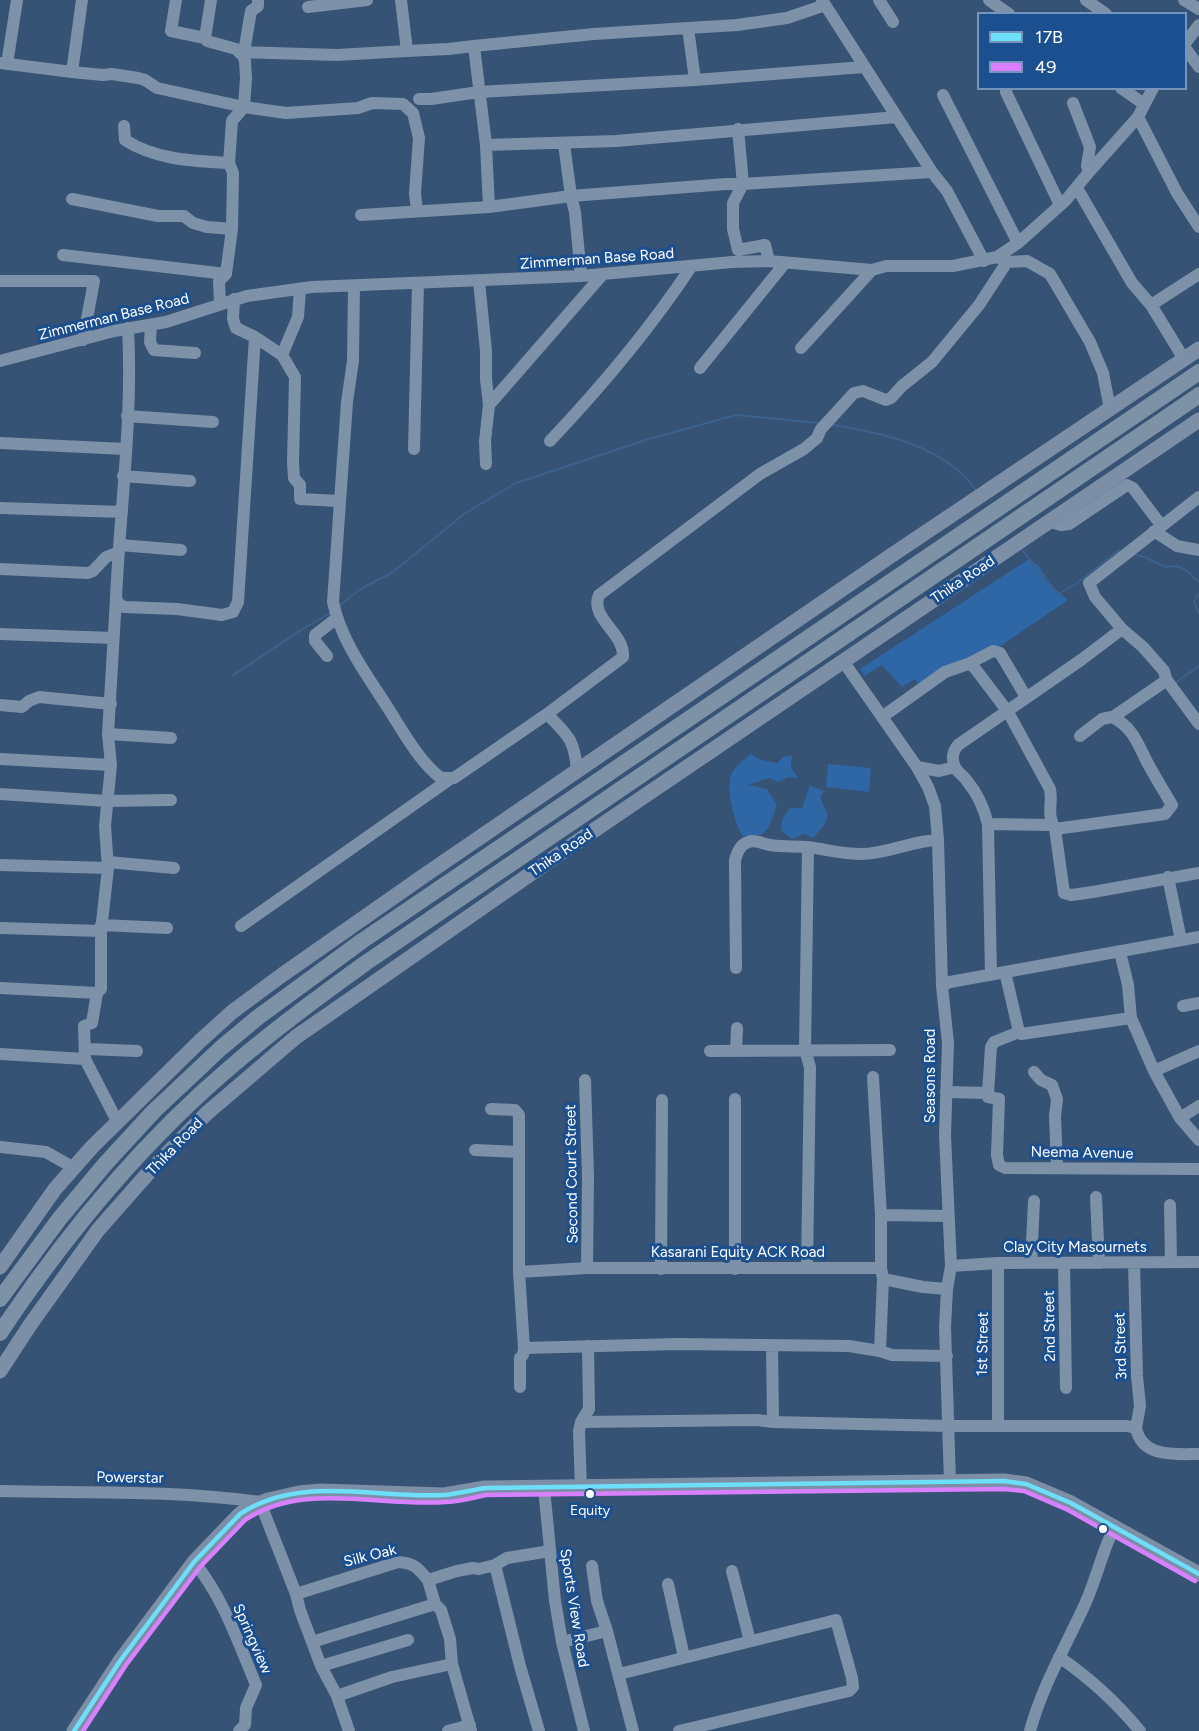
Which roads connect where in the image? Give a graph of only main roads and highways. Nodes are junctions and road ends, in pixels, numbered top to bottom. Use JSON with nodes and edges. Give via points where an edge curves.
{"nodes":[{"id":1,"x":1199,"y":349,"type":"edge"},
{"id":2,"x":1199,"y":372,"type":"edge"},
{"id":3,"x":1199,"y":395,"type":"edge"},
{"id":4,"x":1199,"y":420,"type":"edge"},
{"id":5,"x":0,"y":1267,"type":"edge"},
{"id":6,"x":0,"y":1299,"type":"edge"},
{"id":7,"x":0,"y":1333,"type":"edge"},
{"id":8,"x":0,"y":1371,"type":"edge"},
{"id":9,"x":1199,"y":1574,"type":"edge"},
{"id":10,"x":74,"y":1731,"type":"edge"}],
"edges":[{"from":1,"to":5,"type":"main road","via":[[875,567],[232,1012],[117,1121],[74,1168]]},
{"from":2,"to":6,"type":"highway","via":[[362,941],[256,1018],[187,1079],[106,1163],[45,1236]]},
{"from":3,"to":7,"type":"highway","name":"Thika Road","via":[[367,962],[268,1035],[165,1128],[116,1179],[34,1282]]},
{"from":4,"to":8,"type":"main road","name":"Thika Road","via":[[344,1002],[281,1050],[207,1113],[98,1230]]},
{"from":9,"to":10,"type":"main road","via":[[1071,1503],[1020,1483],[485,1488],[444,1495],[299,1493],[260,1502],[240,1514],[194,1562]]}]}
